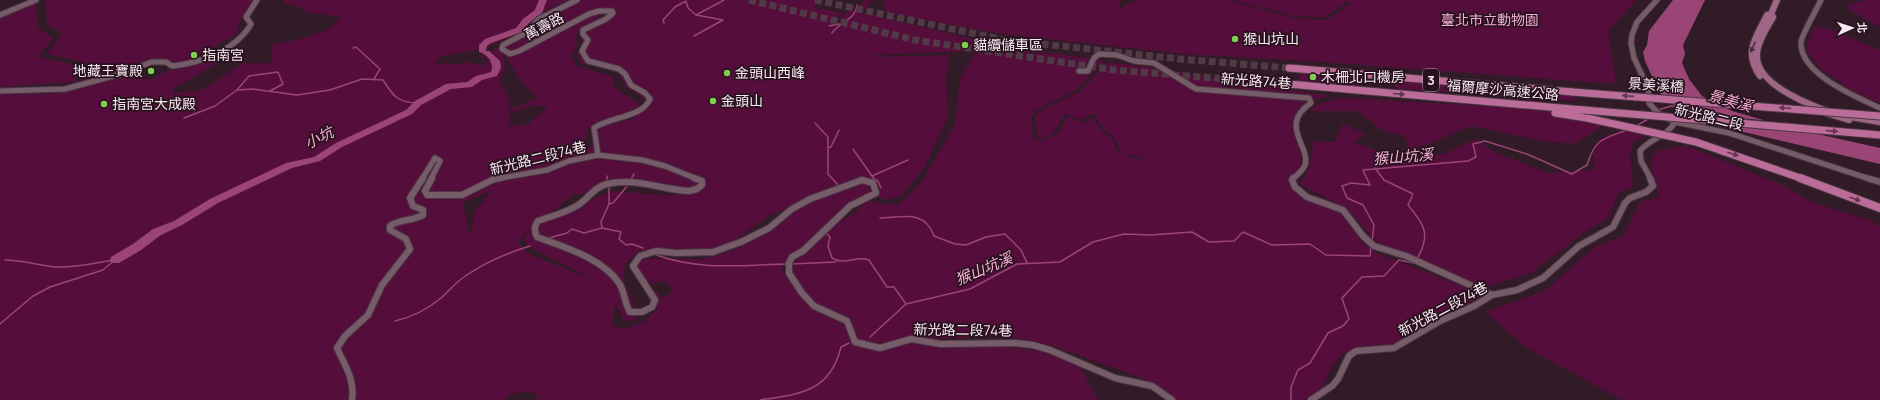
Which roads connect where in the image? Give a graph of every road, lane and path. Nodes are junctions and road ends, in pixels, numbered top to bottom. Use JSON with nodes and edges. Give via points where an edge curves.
{"nodes":[{"id":1,"x":36,"y":0,"type":"edge"},
{"id":2,"x":257,"y":0,"type":"edge"},
{"id":3,"x":577,"y":0,"type":"edge"},
{"id":4,"x":1657,"y":0,"type":"edge"},
{"id":5,"x":1777,"y":0,"type":"edge"},
{"id":6,"x":1821,"y":0,"type":"edge"},
{"id":7,"x":1771,"y":14,"type":"junction"},
{"id":8,"x":0,"y":15,"type":"edge"},
{"id":9,"x":1289,"y":68,"type":"tunnel mouth"},
{"id":10,"x":1079,"y":71,"type":"dead end"},
{"id":11,"x":1370,"y":75,"type":"junction"},
{"id":12,"x":1277,"y":83,"type":"tunnel mouth"},
{"id":13,"x":0,"y":91,"type":"edge"},
{"id":14,"x":1375,"y":92,"type":"junction"},
{"id":15,"x":1573,"y":92,"type":"joint"},
{"id":16,"x":1503,"y":103,"type":"junction"},
{"id":17,"x":1880,"y":108,"type":"edge"},
{"id":18,"x":1880,"y":116,"type":"edge"},
{"id":19,"x":1672,"y":121,"type":"junction"},
{"id":20,"x":1880,"y":122,"type":"edge"},
{"id":21,"x":1880,"y":126,"type":"edge"},
{"id":22,"x":1880,"y":135,"type":"edge"},
{"id":23,"x":598,"y":155,"type":"junction"},
{"id":24,"x":1880,"y":182,"type":"edge"},
{"id":25,"x":1880,"y":208,"type":"edge"},
{"id":26,"x":1492,"y":295,"type":"junction"},
{"id":27,"x":352,"y":400,"type":"edge"},
{"id":28,"x":1172,"y":400,"type":"edge"},
{"id":29,"x":1311,"y":400,"type":"edge"}],
"edges":[{"from":1,"to":8,"type":"street"},
{"from":2,"to":13,"type":"street","via":[[246,17],[251,24],[247,32],[223,50],[192,63],[172,66],[166,62],[152,62],[65,89]]},
{"from":3,"to":23,"type":"street","name":"萬壽路","via":[[539,19],[526,33],[503,45],[502,49],[510,54],[520,51],[589,14],[612,11],[610,17],[583,30],[588,40],[582,51],[588,61],[619,69],[625,74],[631,86],[645,93],[650,99],[646,108],[615,116],[594,128]]},
{"from":4,"to":19,"type":"street","name":"新光路二段","bridge":true,"via":[[1636,24],[1630,48],[1648,89],[1651,107]]},
{"from":5,"to":7,"type":"main road"},
{"from":6,"to":17,"type":"street","via":[[1801,41],[1805,58],[1832,84]]},
{"from":7,"to":20,"type":"main road","via":[[1773,17],[1757,54],[1758,65],[1763,73],[1786,92],[1813,105],[1847,116]]},
{"from":7,"to":21,"type":"main road","one_way":true,"via":[[1767,15],[1750,55],[1752,65],[1761,77],[1779,91],[1803,104],[1840,118]]},
{"from":9,"to":11,"type":"highway","name":"福爾摩沙高速公路","number":"3"},
{"from":10,"to":26,"type":"street","name":"新光路74巷","via":[[1088,71],[1094,58],[1099,54],[1108,54],[1154,63],[1196,89],[1309,98],[1311,103],[1304,108],[1298,118],[1297,133],[1305,153],[1305,165],[1293,177],[1292,183],[1307,197],[1343,210],[1372,244],[1406,256]]},
{"from":11,"to":14,"type":"highway"},
{"from":11,"to":15,"type":"highway","name":"福爾摩沙高速公路","number":"3"},
{"from":12,"to":14,"type":"highway","name":"福爾摩沙高速公路","number":"3"},
{"from":14,"to":16,"type":"highway","name":"福爾摩沙高速公路","number":"3","one_way":true},
{"from":18,"to":15,"type":"highway","name":"景美溪橋","number":"3","one_way":true,"bridge":true},
{"from":16,"to":22,"type":"highway","name":"福爾摩沙高速公路","number":"3","one_way":true,"bridge":true},
{"from":16,"to":25,"type":"highway","one_way":true,"bridge":true,"via":[[1625,125],[1696,142],[1769,166]]},
{"from":19,"to":24,"type":"street","name":"新光路二段","via":[[1729,133]]},
{"from":19,"to":26,"type":"street","name":"新光路二段74巷","via":[[1669,133],[1640,151],[1641,162],[1653,186],[1626,202],[1613,227],[1579,246],[1543,278],[1517,290]]},
{"from":23,"to":27,"type":"street","name":"新光路二段74巷","via":[[569,161],[547,170],[494,179],[462,195],[450,196],[427,195],[425,191],[440,161],[435,158],[410,198],[413,206],[423,210],[423,216],[409,222],[396,221],[390,226],[390,230],[405,238],[410,244],[410,249],[382,285],[368,315],[345,336],[337,348],[350,370],[354,383]]},
{"from":23,"to":28,"type":"street","name":"新光路二段74巷","via":[[642,160],[702,181],[700,189],[691,191],[639,182],[612,183],[598,187],[576,206],[535,225],[534,233],[537,237],[596,264],[614,276],[622,287],[630,312],[642,313],[655,304],[655,300],[633,266],[640,256],[656,251],[713,252],[769,228],[792,209],[810,199],[862,180],[873,183],[876,193],[855,202],[789,264],[789,273],[814,306],[847,321],[854,342],[880,348],[911,339],[941,344],[1033,345],[1115,378],[1152,386]]},
{"from":26,"to":29,"type":"street","name":"新光路二段74巷","via":[[1394,348],[1356,351],[1349,356],[1332,386]]}]}
